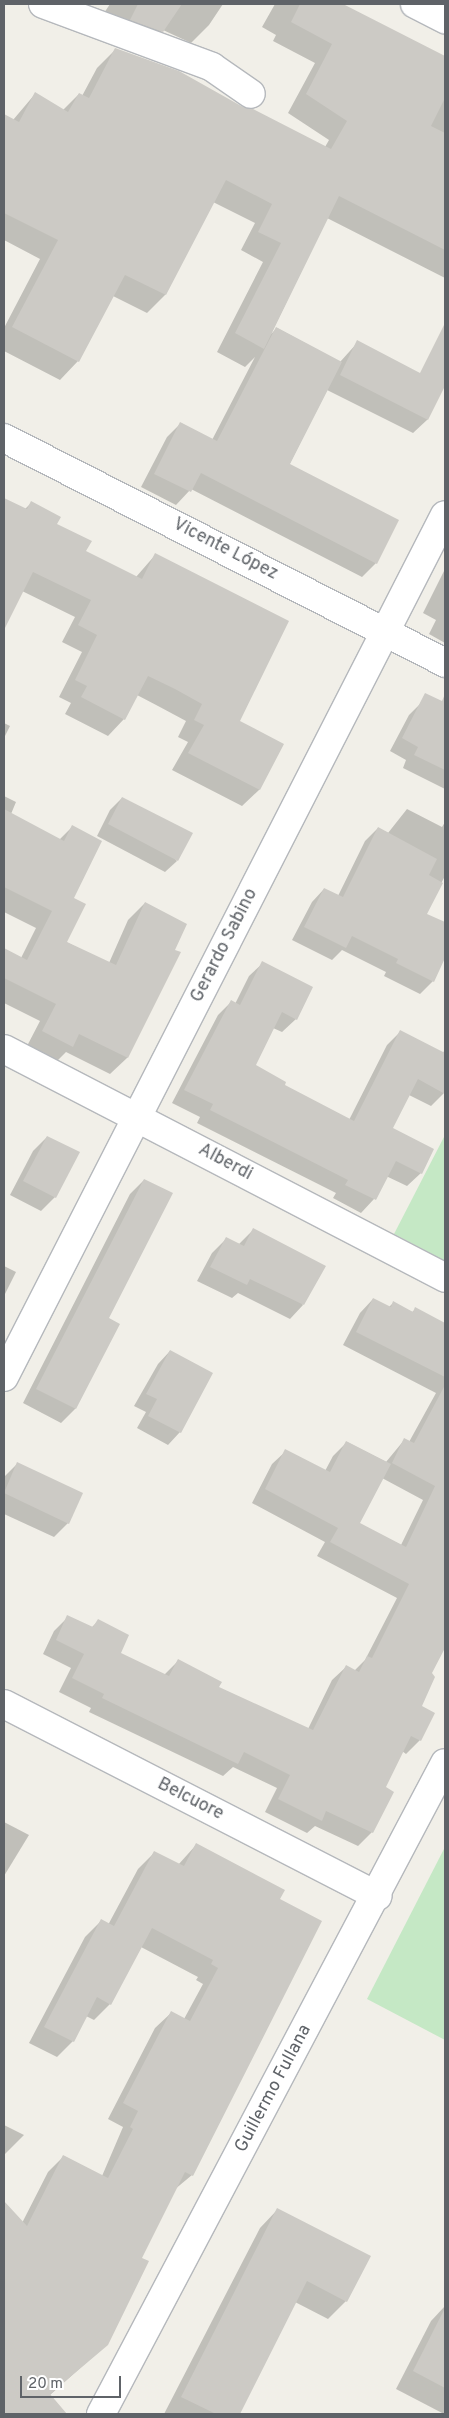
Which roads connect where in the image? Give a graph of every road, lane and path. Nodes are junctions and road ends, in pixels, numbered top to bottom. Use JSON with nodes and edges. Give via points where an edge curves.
{"nodes":[{"id":1,"x":43,"y":4,"type":"edge"},
{"id":2,"x":415,"y":4,"type":"edge"},
{"id":3,"x":445,"y":19,"type":"edge"},
{"id":4,"x":251,"y":94,"type":"dead end"},
{"id":5,"x":4,"y":438,"type":"edge"},
{"id":6,"x":445,"y":515,"type":"edge"},
{"id":7,"x":385,"y":632,"type":"junction"},
{"id":8,"x":445,"y":663,"type":"edge"},
{"id":9,"x":4,"y":1049,"type":"edge"},
{"id":10,"x":138,"y":1117,"type":"junction"},
{"id":11,"x":445,"y":1278,"type":"edge"},
{"id":12,"x":4,"y":1377,"type":"edge"},
{"id":13,"x":4,"y":1704,"type":"edge"},
{"id":14,"x":445,"y":1763,"type":"edge"},
{"id":15,"x":376,"y":1896,"type":"junction"},
{"id":16,"x":101,"y":2414,"type":"edge"}],
"edges":[{"from":1,"to":4,"type":"street","via":[[212,67]]},
{"from":2,"to":3,"type":"street"},
{"from":5,"to":7,"type":"street","name":"Vicente López"},
{"from":6,"to":7,"type":"street","name":"Gerardo Sabino"},
{"from":7,"to":8,"type":"street","name":"Vicente López"},
{"from":7,"to":10,"type":"street","name":"Gerardo Sabino"},
{"from":9,"to":10,"type":"street","name":"Alberdi"},
{"from":10,"to":11,"type":"street","name":"Alberdi"},
{"from":10,"to":12,"type":"street","name":"Gerardo Sabino"},
{"from":13,"to":15,"type":"street","name":"Belcuore"},
{"from":14,"to":15,"type":"street","name":"Guillermo Fullana"},
{"from":15,"to":16,"type":"street","name":"Guillermo Fullana"}]}
